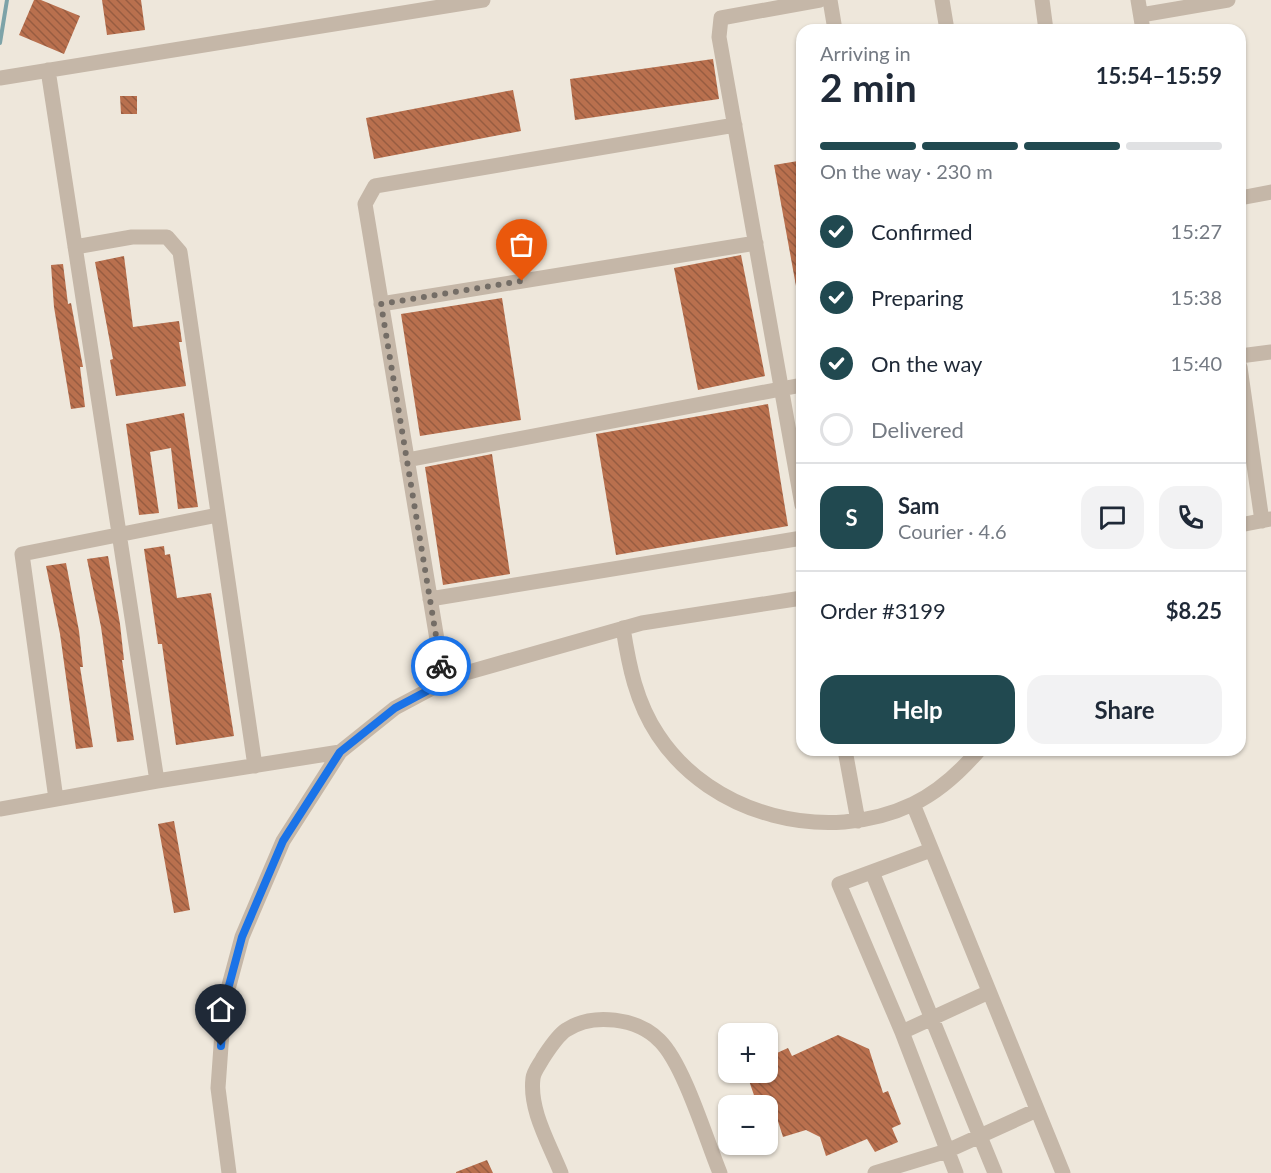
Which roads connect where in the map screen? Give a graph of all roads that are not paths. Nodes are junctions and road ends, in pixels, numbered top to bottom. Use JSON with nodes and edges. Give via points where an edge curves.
{"nodes":[{"id":1,"x":483,"y":0,"type":"edge"},
{"id":2,"x":820,"y":0,"type":"edge"},
{"id":3,"x":830,"y":0,"type":"edge"},
{"id":4,"x":942,"y":0,"type":"edge"},
{"id":5,"x":1042,"y":0,"type":"edge"},
{"id":6,"x":1228,"y":0,"type":"edge"},
{"id":7,"x":402,"y":6,"type":"edge"},
{"id":8,"x":1140,"y":15,"type":"edge"},
{"id":9,"x":834,"y":24,"type":"edge"},
{"id":10,"x":946,"y":24,"type":"edge"},
{"id":11,"x":1045,"y":24,"type":"edge"},
{"id":12,"x":48,"y":70,"type":"junction"},
{"id":13,"x":0,"y":78,"type":"edge"},
{"id":14,"x":735,"y":125,"type":"junction"},
{"id":15,"x":1271,"y":192,"type":"edge"},
{"id":16,"x":1246,"y":197,"type":"edge"},
{"id":17,"x":756,"y":243,"type":"junction"},
{"id":18,"x":75,"y":247,"type":"junction"},
{"id":19,"x":381,"y":304,"type":"junction"},
{"id":20,"x":1271,"y":352,"type":"edge"},
{"id":21,"x":1246,"y":355,"type":"edge"},
{"id":22,"x":796,"y":386,"type":"edge"},
{"id":23,"x":782,"y":389,"type":"junction"},
{"id":24,"x":1246,"y":402,"type":"edge"},
{"id":25,"x":407,"y":460,"type":"junction"},
{"id":26,"x":796,"y":470,"type":"edge"},
{"id":27,"x":218,"y":515,"type":"junction"},
{"id":28,"x":1266,"y":520,"type":"edge"},
{"id":29,"x":1246,"y":524,"type":"edge"},
{"id":30,"x":119,"y":535,"type":"junction"},
{"id":31,"x":796,"y":539,"type":"edge"},
{"id":32,"x":430,"y":599,"type":"junction"},
{"id":33,"x":796,"y":599,"type":"edge"},
{"id":34,"x":623,"y":628,"type":"junction"},
{"id":35,"x":444,"y":682,"type":"junction"},
{"id":36,"x":340,"y":752,"type":"junction"},
{"id":37,"x":846,"y":756,"type":"edge"},
{"id":38,"x":975,"y":756,"type":"edge"},
{"id":39,"x":255,"y":766,"type":"junction"},
{"id":40,"x":157,"y":781,"type":"junction"},
{"id":41,"x":56,"y":799,"type":"junction"},
{"id":42,"x":913,"y":804,"type":"junction"},
{"id":43,"x":0,"y":809,"type":"edge"},
{"id":44,"x":858,"y":821,"type":"junction"},
{"id":45,"x":931,"y":850,"type":"junction"},
{"id":46,"x":872,"y":872,"type":"junction"},
{"id":47,"x":989,"y":992,"type":"junction"},
{"id":48,"x":932,"y":1018,"type":"junction"},
{"id":49,"x":902,"y":1032,"type":"junction"},
{"id":50,"x":1037,"y":1110,"type":"junction"},
{"id":51,"x":980,"y":1136,"type":"junction"},
{"id":52,"x":947,"y":1151,"type":"junction"},
{"id":53,"x":229,"y":1173,"type":"edge"},
{"id":54,"x":561,"y":1173,"type":"edge"},
{"id":55,"x":720,"y":1173,"type":"edge"},
{"id":56,"x":874,"y":1173,"type":"edge"},
{"id":57,"x":956,"y":1173,"type":"edge"},
{"id":58,"x":995,"y":1173,"type":"edge"},
{"id":59,"x":1063,"y":1173,"type":"edge"}],
"edges":[{"from":1,"to":7,"type":"street"},
{"from":2,"to":14,"type":"street","via":[[722,18],[719,38]]},
{"from":3,"to":9,"type":"street"},
{"from":4,"to":10,"type":"street"},
{"from":5,"to":11,"type":"street"},
{"from":6,"to":8,"type":"street"},
{"from":7,"to":12,"type":"street"},
{"from":12,"to":13,"type":"street"},
{"from":12,"to":18,"type":"street"},
{"from":14,"to":17,"type":"street"},
{"from":14,"to":19,"type":"street","via":[[375,186],[365,204]]},
{"from":15,"to":16,"type":"street"},
{"from":17,"to":19,"type":"street"},
{"from":17,"to":23,"type":"street"},
{"from":18,"to":27,"type":"street","via":[[132,237],[167,237],[180,252]]},
{"from":18,"to":30,"type":"street"},
{"from":19,"to":25,"type":"street"},
{"from":20,"to":21,"type":"street"},
{"from":22,"to":23,"type":"street"},
{"from":23,"to":25,"type":"street"},
{"from":23,"to":26,"type":"street"},
{"from":24,"to":28,"type":"street"},
{"from":25,"to":32,"type":"street"},
{"from":27,"to":30,"type":"street"},
{"from":27,"to":39,"type":"street"},
{"from":28,"to":29,"type":"street"},
{"from":30,"to":40,"type":"street"},
{"from":30,"to":41,"type":"street","via":[[22,554]]},
{"from":31,"to":32,"type":"street"},
{"from":32,"to":35,"type":"street"},
{"from":33,"to":34,"type":"street"},
{"from":34,"to":35,"type":"street"},
{"from":34,"to":44,"type":"street","via":[[633,684],[658,735],[696,778],[745,807],[801,822]]},
{"from":35,"to":36,"type":"street","via":[[395,708]]},
{"from":36,"to":39,"type":"street"},
{"from":36,"to":53,"type":"street","via":[[283,841],[242,937],[224,1004],[218,1088]]},
{"from":37,"to":44,"type":"street"},
{"from":38,"to":42,"type":"street","via":[[960,772]]},
{"from":39,"to":40,"type":"street"},
{"from":40,"to":41,"type":"street"},
{"from":41,"to":43,"type":"street"},
{"from":42,"to":44,"type":"street"},
{"from":42,"to":45,"type":"street"},
{"from":45,"to":46,"type":"street"},
{"from":45,"to":47,"type":"street"},
{"from":46,"to":48,"type":"street"},
{"from":46,"to":49,"type":"street","via":[[839,884]]},
{"from":47,"to":48,"type":"street"},
{"from":47,"to":50,"type":"street"},
{"from":48,"to":49,"type":"street"},
{"from":48,"to":51,"type":"street"},
{"from":49,"to":52,"type":"street"},
{"from":50,"to":51,"type":"street"},
{"from":50,"to":59,"type":"street"},
{"from":51,"to":52,"type":"street"},
{"from":51,"to":58,"type":"street"},
{"from":52,"to":56,"type":"street"},
{"from":52,"to":57,"type":"street"},
{"from":54,"to":55,"type":"street","via":[[532,1099],[533,1075],[566,1030],[594,1020],[625,1021],[660,1041],[675,1062]]}]}
